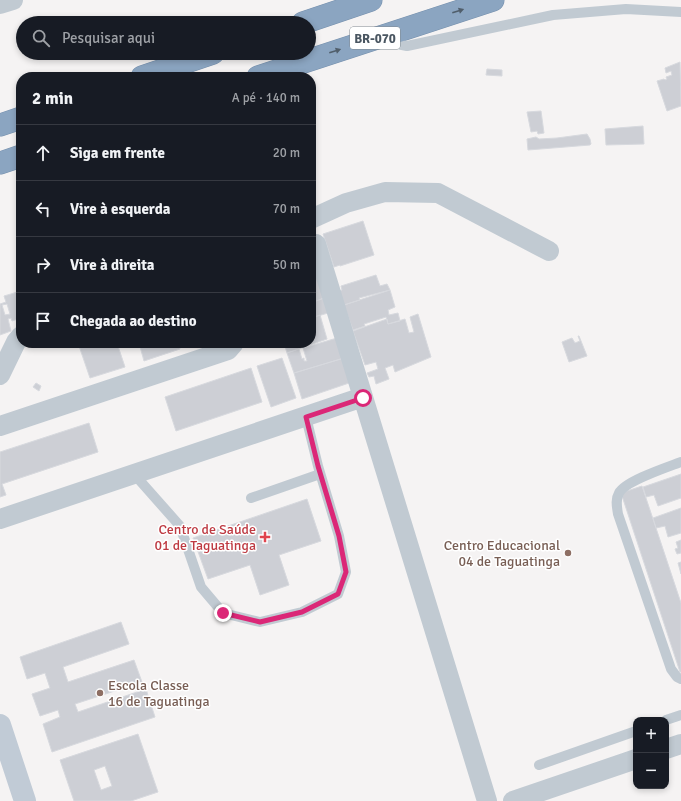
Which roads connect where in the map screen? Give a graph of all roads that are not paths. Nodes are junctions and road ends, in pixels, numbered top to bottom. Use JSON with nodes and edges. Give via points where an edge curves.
{"nodes":[{"id":1,"x":13,"y":0,"type":"edge"},
{"id":2,"x":371,"y":0,"type":"edge"},
{"id":3,"x":493,"y":0,"type":"edge"},
{"id":4,"x":0,"y":4,"type":"edge"},
{"id":5,"x":681,"y":12,"type":"edge"},
{"id":6,"x":316,"y":18,"type":"edge"},
{"id":7,"x":372,"y":39,"type":"junction"},
{"id":8,"x":316,"y":58,"type":"edge"},
{"id":9,"x":192,"y":60,"type":"edge"},
{"id":10,"x":309,"y":60,"type":"edge"},
{"id":11,"x":157,"y":72,"type":"edge"},
{"id":12,"x":273,"y":72,"type":"edge"},
{"id":13,"x":16,"y":120,"type":"edge"},
{"id":14,"x":0,"y":125,"type":"edge"},
{"id":15,"x":16,"y":158,"type":"edge"},
{"id":16,"x":0,"y":163,"type":"edge"},
{"id":17,"x":316,"y":217,"type":"edge"},
{"id":18,"x":316,"y":244,"type":"dead end"},
{"id":19,"x":549,"y":251,"type":"dead end"},
{"id":20,"x":16,"y":342,"type":"edge"},
{"id":21,"x":230,"y":348,"type":"edge"},
{"id":22,"x":0,"y":375,"type":"edge"},
{"id":23,"x":363,"y":398,"type":"junction"},
{"id":24,"x":306,"y":417,"type":"junction"},
{"id":25,"x":0,"y":426,"type":"edge"},
{"id":26,"x":681,"y":462,"type":"edge"},
{"id":27,"x":134,"y":474,"type":"junction"},
{"id":28,"x":320,"y":474,"type":"junction"},
{"id":29,"x":250,"y":498,"type":"dead end"},
{"id":30,"x":0,"y":519,"type":"edge"},
{"id":31,"x":681,"y":679,"type":"edge"},
{"id":32,"x":681,"y":715,"type":"edge"},
{"id":33,"x":669,"y":719,"type":"edge"},
{"id":34,"x":0,"y":725,"type":"edge"},
{"id":35,"x":633,"y":732,"type":"edge"},
{"id":36,"x":681,"y":744,"type":"edge"},
{"id":37,"x":669,"y":748,"type":"edge"},
{"id":38,"x":633,"y":760,"type":"edge"},
{"id":39,"x":539,"y":765,"type":"dead end"},
{"id":40,"x":25,"y":801,"type":"edge"},
{"id":41,"x":487,"y":801,"type":"edge"},
{"id":42,"x":513,"y":801,"type":"edge"}],
"edges":[{"from":1,"to":4,"type":"street"},
{"from":2,"to":6,"type":"highway","number":"BR-070"},
{"from":7,"to":3,"type":"highway","number":"BR-070","one_way":true},
{"from":5,"to":7,"type":"lane","via":[[626,9],[553,15],[407,46]]},
{"from":8,"to":7,"type":"highway","number":"BR-070","one_way":true},
{"from":9,"to":11,"type":"highway"},
{"from":12,"to":10,"type":"highway","number":"BR-070","one_way":true},
{"from":13,"to":14,"type":"highway"},
{"from":15,"to":16,"type":"highway"},
{"from":17,"to":19,"type":"street","via":[[346,203],[385,192],[438,193]]},
{"from":18,"to":23,"type":"street"},
{"from":20,"to":22,"type":"street"},
{"from":21,"to":25,"type":"street"},
{"from":23,"to":24,"type":"street"},
{"from":23,"to":41,"type":"street"},
{"from":24,"to":27,"type":"street"},
{"from":24,"to":28,"type":"lane"},
{"from":26,"to":31,"type":"lane","via":[[635,480],[620,491],[616,501],[618,514],[671,669]]},
{"from":27,"to":28,"type":"lane","via":[[180,526],[201,587],[223,613],[260,622],[302,612],[338,594],[346,572],[339,536]]},
{"from":27,"to":30,"type":"street"},
{"from":28,"to":29,"type":"lane"},
{"from":32,"to":33,"type":"lane"},
{"from":34,"to":40,"type":"street"},
{"from":35,"to":39,"type":"lane"},
{"from":36,"to":37,"type":"street"},
{"from":38,"to":42,"type":"street"}]}
